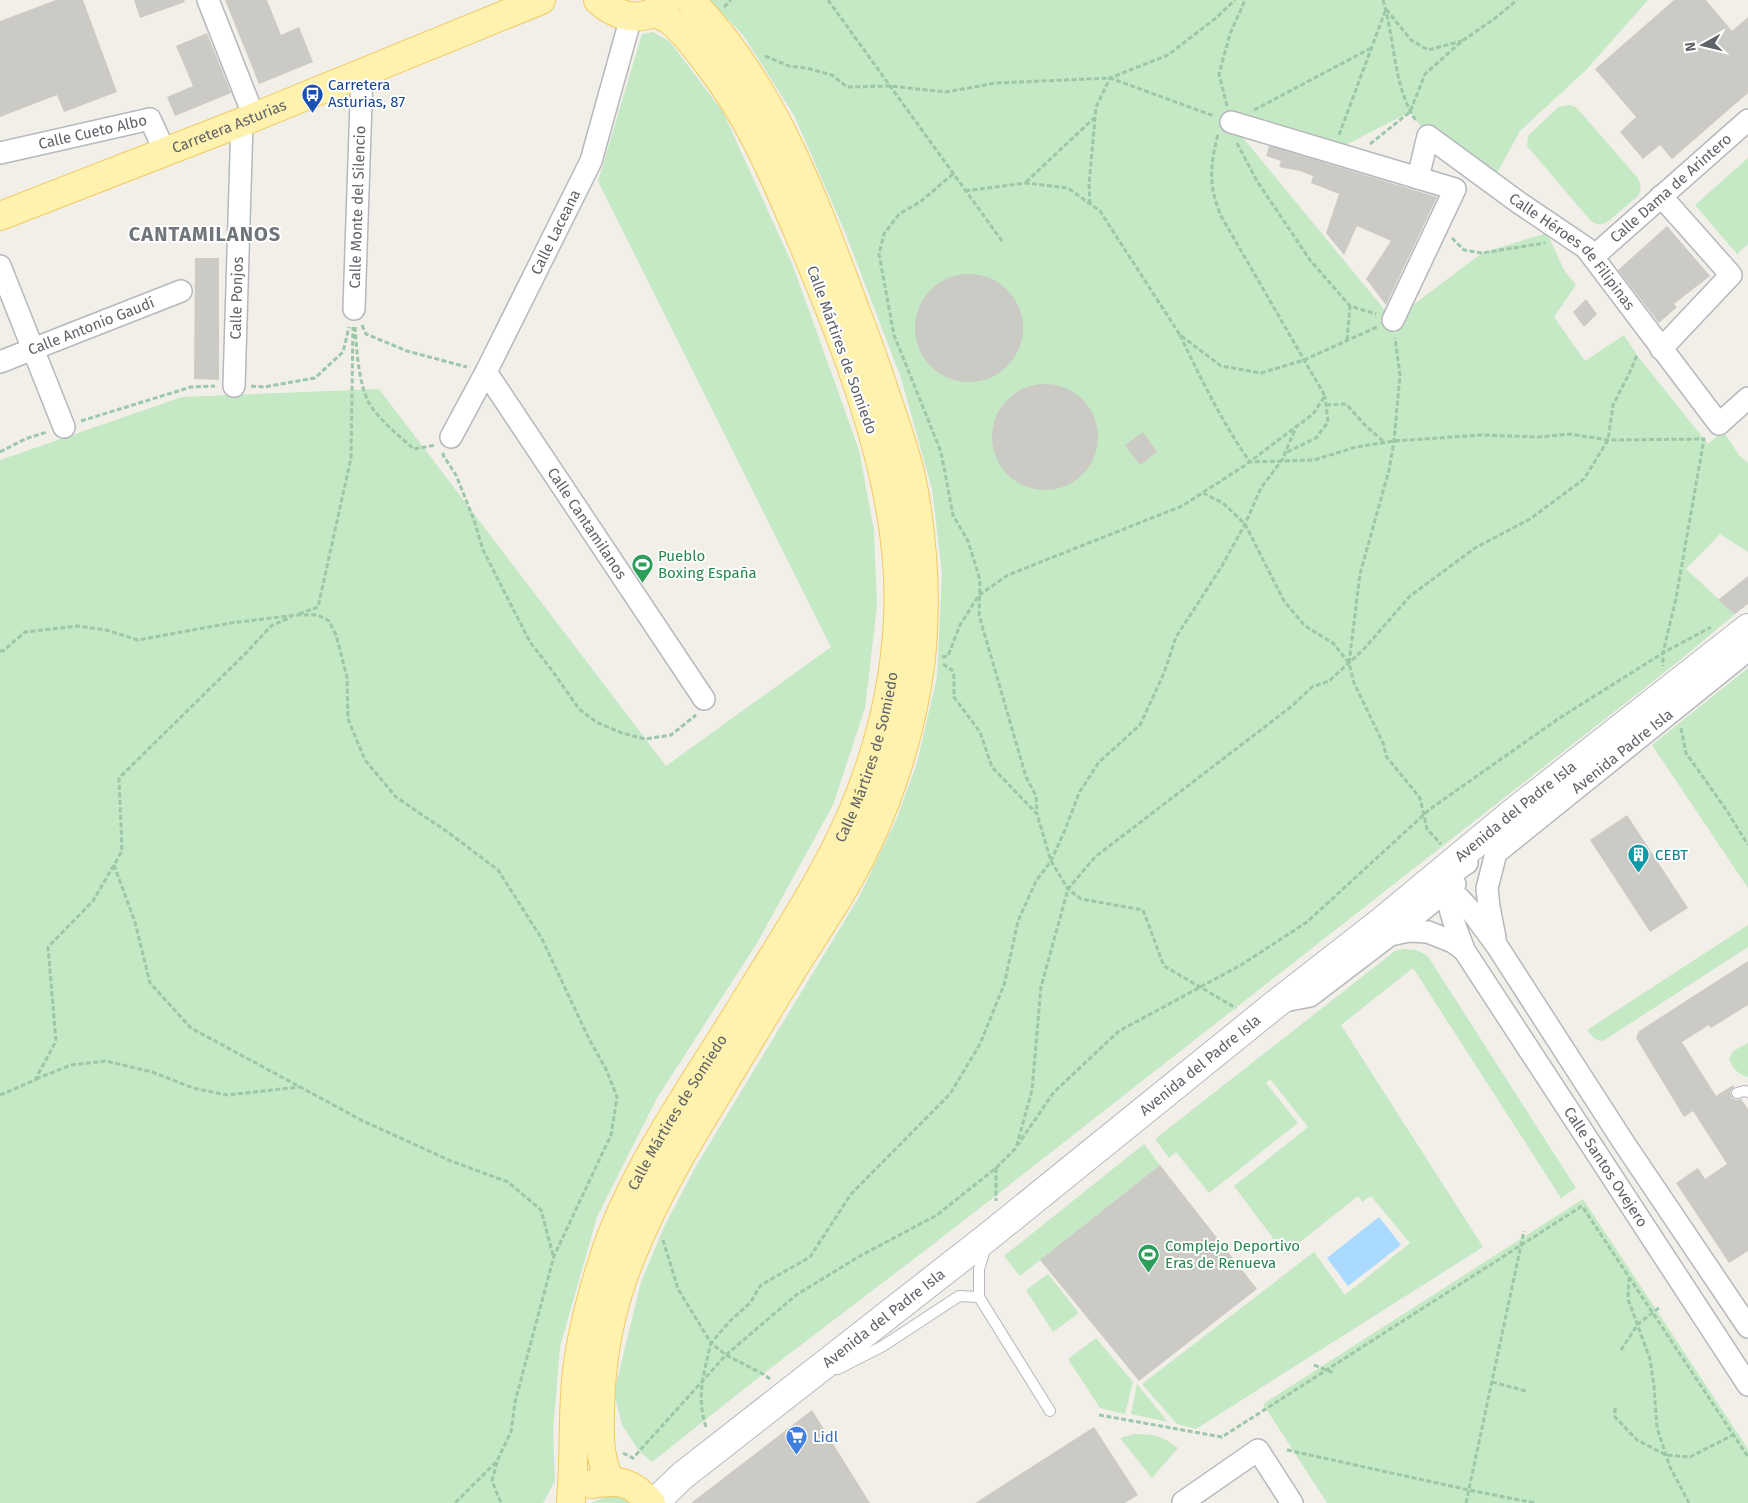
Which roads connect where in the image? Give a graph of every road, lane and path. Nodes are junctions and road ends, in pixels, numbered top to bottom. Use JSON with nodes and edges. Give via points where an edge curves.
{"nodes":[{"id":1,"x":208,"y":0,"type":"edge"},
{"id":2,"x":504,"y":0,"type":"edge"},
{"id":3,"x":541,"y":0,"type":"edge"},
{"id":4,"x":598,"y":0,"type":"edge"},
{"id":5,"x":690,"y":0,"type":"edge"},
{"id":6,"x":828,"y":0,"type":"edge"},
{"id":7,"x":1235,"y":0,"type":"edge"},
{"id":8,"x":1245,"y":0,"type":"edge"},
{"id":9,"x":1383,"y":0,"type":"edge"},
{"id":10,"x":1517,"y":0,"type":"edge"},
{"id":11,"x":1386,"y":9,"type":"junction"},
{"id":12,"x":650,"y":10,"type":"edge"},
{"id":13,"x":1462,"y":41,"type":"junction"},
{"id":14,"x":1371,"y":48,"type":"junction"},
{"id":15,"x":757,"y":54,"type":"dead end"},
{"id":16,"x":407,"y":55,"type":"junction"},
{"id":17,"x":362,"y":73,"type":"junction"},
{"id":18,"x":1110,"y":78,"type":"junction"},
{"id":19,"x":890,"y":86,"type":"junction"},
{"id":20,"x":1410,"y":112,"type":"junction"},
{"id":21,"x":1095,"y":117,"type":"junction"},
{"id":22,"x":248,"y":119,"type":"junction"},
{"id":23,"x":1748,"y":120,"type":"edge"},
{"id":24,"x":1231,"y":122,"type":"junction"},
{"id":25,"x":1428,"y":136,"type":"junction"},
{"id":26,"x":165,"y":152,"type":"junction"},
{"id":27,"x":0,"y":153,"type":"edge"},
{"id":28,"x":1342,"y":155,"type":"junction"},
{"id":29,"x":953,"y":174,"type":"junction"},
{"id":30,"x":1418,"y":178,"type":"junction"},
{"id":31,"x":1026,"y":183,"type":"junction"},
{"id":32,"x":965,"y":191,"type":"junction"},
{"id":33,"x":1661,"y":196,"type":"junction"},
{"id":34,"x":1090,"y":204,"type":"junction"},
{"id":35,"x":0,"y":216,"type":"edge"},
{"id":36,"x":1438,"y":227,"type":"junction"},
{"id":37,"x":1573,"y":240,"type":"junction"},
{"id":38,"x":1002,"y":241,"type":"dead end"},
{"id":39,"x":1593,"y":257,"type":"junction"},
{"id":40,"x":0,"y":266,"type":"edge"},
{"id":41,"x":182,"y":291,"type":"dead end"},
{"id":42,"x":1350,"y":306,"type":"junction"},
{"id":43,"x":354,"y":309,"type":"junction"},
{"id":44,"x":1393,"y":320,"type":"junction"},
{"id":45,"x":1180,"y":335,"type":"junction"},
{"id":46,"x":1347,"y":340,"type":"junction"},
{"id":47,"x":33,"y":348,"type":"junction"},
{"id":48,"x":1661,"y":349,"type":"junction"},
{"id":49,"x":1637,"y":355,"type":"dead end"},
{"id":50,"x":1304,"y":360,"type":"junction"},
{"id":51,"x":0,"y":362,"type":"edge"},
{"id":52,"x":486,"y":372,"type":"junction"},
{"id":53,"x":234,"y":386,"type":"junction"},
{"id":54,"x":1325,"y":396,"type":"junction"},
{"id":55,"x":1748,"y":398,"type":"edge"},
{"id":56,"x":1326,"y":404,"type":"junction"},
{"id":57,"x":1297,"y":425,"type":"junction"},
{"id":58,"x":64,"y":427,"type":"junction"},
{"id":59,"x":451,"y":437,"type":"junction"},
{"id":60,"x":1394,"y":440,"type":"junction"},
{"id":61,"x":1608,"y":440,"type":"junction"},
{"id":62,"x":1385,"y":442,"type":"junction"},
{"id":63,"x":0,"y":452,"type":"edge"},
{"id":64,"x":1286,"y":452,"type":"junction"},
{"id":65,"x":1282,"y":460,"type":"junction"},
{"id":66,"x":1250,"y":462,"type":"junction"},
{"id":67,"x":1203,"y":493,"type":"junction"},
{"id":68,"x":1246,"y":524,"type":"junction"},
{"id":69,"x":980,"y":595,"type":"junction"},
{"id":70,"x":296,"y":615,"type":"junction"},
{"id":71,"x":1716,"y":624,"type":"dead end"},
{"id":72,"x":1748,"y":628,"type":"edge"},
{"id":73,"x":1748,"y":650,"type":"edge"},
{"id":74,"x":0,"y":651,"type":"edge"},
{"id":75,"x":1663,"y":653,"type":"junction"},
{"id":76,"x":1349,"y":663,"type":"junction"},
{"id":77,"x":1664,"y":672,"type":"dead end"},
{"id":78,"x":704,"y":699,"type":"joint"},
{"id":79,"x":1680,"y":722,"type":"dead end"},
{"id":80,"x":1037,"y":814,"type":"junction"},
{"id":81,"x":1424,"y":815,"type":"junction"},
{"id":82,"x":1510,"y":815,"type":"junction"},
{"id":83,"x":1748,"y":845,"type":"edge"},
{"id":84,"x":1447,"y":852,"type":"dead end"},
{"id":85,"x":1494,"y":858,"type":"junction"},
{"id":86,"x":1051,"y":861,"type":"junction"},
{"id":87,"x":114,"y":865,"type":"junction"},
{"id":88,"x":1068,"y":889,"type":"junction"},
{"id":89,"x":1448,"y":890,"type":"junction"},
{"id":90,"x":1386,"y":928,"type":"junction"},
{"id":91,"x":1497,"y":946,"type":"junction"},
{"id":92,"x":1464,"y":950,"type":"junction"},
{"id":93,"x":1199,"y":987,"type":"junction"},
{"id":94,"x":1244,"y":1011,"type":"dead end"},
{"id":95,"x":36,"y":1080,"type":"junction"},
{"id":96,"x":299,"y":1087,"type":"junction"},
{"id":97,"x":1737,"y":1092,"type":"dead end"},
{"id":98,"x":1748,"y":1092,"type":"edge"},
{"id":99,"x":0,"y":1094,"type":"edge"},
{"id":100,"x":1016,"y":1148,"type":"junction"},
{"id":101,"x":996,"y":1168,"type":"junction"},
{"id":102,"x":996,"y":1207,"type":"dead end"},
{"id":103,"x":1524,"y":1230,"type":"dead end"},
{"id":104,"x":661,"y":1234,"type":"dead end"},
{"id":105,"x":989,"y":1236,"type":"junction"},
{"id":106,"x":1520,"y":1244,"type":"junction"},
{"id":107,"x":554,"y":1256,"type":"junction"},
{"id":108,"x":1629,"y":1277,"type":"junction"},
{"id":109,"x":979,"y":1297,"type":"junction"},
{"id":110,"x":1660,"y":1307,"type":"dead end"},
{"id":111,"x":1653,"y":1313,"type":"junction"},
{"id":112,"x":1638,"y":1324,"type":"junction"},
{"id":113,"x":1748,"y":1327,"type":"edge"},
{"id":114,"x":712,"y":1343,"type":"junction"},
{"id":115,"x":1620,"y":1350,"type":"dead end"},
{"id":116,"x":726,"y":1355,"type":"junction"},
{"id":117,"x":1314,"y":1365,"type":"dead end"},
{"id":118,"x":1326,"y":1370,"type":"junction"},
{"id":119,"x":1334,"y":1373,"type":"dead end"},
{"id":120,"x":1492,"y":1382,"type":"junction"},
{"id":121,"x":701,"y":1385,"type":"junction"},
{"id":122,"x":1748,"y":1385,"type":"edge"},
{"id":123,"x":778,"y":1386,"type":"junction"},
{"id":124,"x":1526,"y":1391,"type":"dead end"},
{"id":125,"x":1614,"y":1408,"type":"dead end"},
{"id":126,"x":1050,"y":1410,"type":"dead end"},
{"id":127,"x":1099,"y":1415,"type":"dead end"},
{"id":128,"x":706,"y":1427,"type":"dead end"},
{"id":129,"x":1733,"y":1434,"type":"junction"},
{"id":130,"x":619,"y":1445,"type":"dead end"},
{"id":131,"x":1287,"y":1450,"type":"dead end"},
{"id":132,"x":1666,"y":1456,"type":"junction"},
{"id":133,"x":1748,"y":1458,"type":"edge"},
{"id":134,"x":497,"y":1461,"type":"junction"},
{"id":135,"x":609,"y":1481,"type":"junction"},
{"id":136,"x":1469,"y":1490,"type":"junction"},
{"id":137,"x":571,"y":1502,"type":"edge"},
{"id":138,"x":455,"y":1503,"type":"edge"},
{"id":139,"x":502,"y":1503,"type":"edge"},
{"id":140,"x":652,"y":1503,"type":"edge"},
{"id":141,"x":1184,"y":1503,"type":"edge"},
{"id":142,"x":1292,"y":1503,"type":"edge"},
{"id":143,"x":1466,"y":1503,"type":"edge"},
{"id":144,"x":1535,"y":1503,"type":"edge"},
{"id":145,"x":1689,"y":1503,"type":"edge"}],
"edges":[{"from":1,"to":22,"type":"street"},
{"from":2,"to":16,"type":"main road","via":[[423,36]]},
{"from":3,"to":16,"type":"main road","name":"Carretera Asturias"},
{"from":4,"to":12,"type":"main road","name":"Calle Mártires de Somiedo","via":[[613,12]]},
{"from":5,"to":135,"type":"main road","name":"Calle Mártires de Somiedo","via":[[710,20],[750,74],[776,120],[798,164],[871,350],[911,478],[921,545],[924,617],[910,719],[880,814],[849,879],[697,1127],[625,1270],[607,1336],[601,1380],[601,1455]]},
{"from":6,"to":19,"type":"path"},
{"from":7,"to":18,"type":"path","via":[[1168,55]]},
{"from":8,"to":24,"type":"path","via":[[1230,34],[1220,74]]},
{"from":9,"to":11,"type":"path"},
{"from":10,"to":13,"type":"path"},
{"from":11,"to":13,"type":"path","via":[[1411,40],[1428,50]]},
{"from":11,"to":14,"type":"path"},
{"from":11,"to":20,"type":"path","via":[[1398,76]]},
{"from":12,"to":52,"type":"street","name":"Calle Laceana","via":[[591,162]]},
{"from":12,"to":137,"type":"main road","name":"Calle Mártires de Somiedo","via":[[668,19],[688,38],[728,89],[772,169],[812,266],[853,372],[884,474],[896,541],[898,618],[887,704],[854,810],[823,871],[646,1165],[608,1247],[585,1326],[578,1369]]},
{"from":13,"to":20,"type":"path","via":[[1425,74]]},
{"from":14,"to":24,"type":"path"},
{"from":14,"to":28,"type":"path"},
{"from":15,"to":19,"type":"path","via":[[789,66],[832,75],[847,87]]},
{"from":16,"to":17,"type":"main road","name":"Carretera Asturias"},
{"from":17,"to":22,"type":"main road","name":"Carretera Asturias"},
{"from":17,"to":43,"type":"street","name":"Calle Monte del Silencio"},
{"from":18,"to":19,"type":"path","via":[[996,83],[946,92]]},
{"from":18,"to":21,"type":"path","via":[[1096,107]]},
{"from":18,"to":24,"type":"path"},
{"from":19,"to":29,"type":"path"},
{"from":20,"to":25,"type":"path"},
{"from":20,"to":28,"type":"path"},
{"from":21,"to":31,"type":"path"},
{"from":21,"to":34,"type":"path"},
{"from":22,"to":26,"type":"main road","name":"Carretera Asturias"},
{"from":22,"to":53,"type":"street","name":"Calle Ponjos"},
{"from":23,"to":33,"type":"street","name":"Calle Dama de Arintero"},
{"from":24,"to":28,"type":"street"},
{"from":24,"to":42,"type":"path","via":[[1233,136],[1257,181],[1310,260]]},
{"from":24,"to":50,"type":"path","via":[[1218,134],[1211,168],[1212,196],[1220,216]]},
{"from":25,"to":30,"type":"street"},
{"from":25,"to":37,"type":"street","name":"Calle Héroes de Filipinas"},
{"from":26,"to":27,"type":"street","name":"Calle Cueto Albo","via":[[150,119]]},
{"from":26,"to":35,"type":"main road","name":"Carretera Asturias"},
{"from":28,"to":30,"type":"street"},
{"from":29,"to":32,"type":"path"},
{"from":29,"to":69,"type":"path","via":[[920,202],[899,214],[884,234],[879,254],[894,335],[941,452],[953,514],[968,541],[980,580]]},
{"from":30,"to":36,"type":"street","via":[[1455,189]]},
{"from":31,"to":32,"type":"path"},
{"from":31,"to":34,"type":"path","via":[[1068,188]]},
{"from":32,"to":38,"type":"path"},
{"from":33,"to":39,"type":"street","name":"Calle Dama de Arintero"},
{"from":33,"to":48,"type":"street","via":[[1731,275]]},
{"from":34,"to":45,"type":"path","via":[[1100,211]]},
{"from":36,"to":37,"type":"path","via":[[1464,250],[1482,253]]},
{"from":36,"to":44,"type":"street"},
{"from":37,"to":39,"type":"street","name":"Calle Héroes de Filipinas"},
{"from":39,"to":48,"type":"street","name":"Calle Héroes de Filipinas"},
{"from":40,"to":47,"type":"street"},
{"from":41,"to":47,"type":"street","name":"Calle Antonio Gaudí"},
{"from":42,"to":44,"type":"path"},
{"from":42,"to":46,"type":"path"},
{"from":43,"to":52,"type":"path","via":[[366,334],[407,352]]},
{"from":43,"to":53,"type":"path","via":[[343,352],[315,378],[264,386]]},
{"from":43,"to":59,"type":"path","via":[[359,369],[368,401],[392,430],[414,449],[434,446]]},
{"from":43,"to":70,"type":"path","via":[[350,458],[318,607]]},
{"from":44,"to":46,"type":"path"},
{"from":44,"to":60,"type":"path","via":[[1400,375]]},
{"from":45,"to":50,"type":"path","via":[[1221,366],[1261,373]]},
{"from":45,"to":66,"type":"path","via":[[1224,421]]},
{"from":46,"to":50,"type":"path"},
{"from":47,"to":51,"type":"street","name":"Calle Antonio Gaudí"},
{"from":47,"to":58,"type":"street"},
{"from":48,"to":55,"type":"street","name":"Calle Héroes de Filipinas","via":[[1719,424]]},
{"from":49,"to":61,"type":"path","via":[[1613,405]]},
{"from":50,"to":54,"type":"path"},
{"from":52,"to":59,"type":"street","name":"Calle Laceana"},
{"from":52,"to":78,"type":"street","name":"Calle Cantamilanos"},
{"from":53,"to":58,"type":"path","via":[[191,387]]},
{"from":54,"to":56,"type":"path"},
{"from":54,"to":57,"type":"path","via":[[1313,414]]},
{"from":56,"to":62,"type":"path","via":[[1346,404]]},
{"from":56,"to":64,"type":"path","via":[[1328,422],[1316,438]]},
{"from":57,"to":64,"type":"path"},
{"from":57,"to":66,"type":"path"},
{"from":58,"to":63,"type":"path","via":[[25,439]]},
{"from":59,"to":78,"type":"path","via":[[443,455],[456,475],[483,550],[530,642],[579,709],[596,722],[645,739],[671,735],[705,709]]},
{"from":60,"to":61,"type":"path","via":[[1570,434]]},
{"from":60,"to":62,"type":"path"},
{"from":60,"to":76,"type":"path","via":[[1389,470],[1360,574]]},
{"from":61,"to":75,"type":"path","via":[[1704,439]]},
{"from":61,"to":76,"type":"path","via":[[1584,479],[1530,519],[1475,548],[1410,596]]},
{"from":62,"to":65,"type":"path","via":[[1314,460]]},
{"from":64,"to":65,"type":"path"},
{"from":65,"to":66,"type":"path"},
{"from":65,"to":68,"type":"path","via":[[1261,488]]},
{"from":66,"to":67,"type":"path"},
{"from":67,"to":68,"type":"path","via":[[1223,503]]},
{"from":67,"to":69,"type":"path","via":[[1182,506],[1008,575]]},
{"from":68,"to":76,"type":"path","via":[[1284,601],[1305,626],[1333,644]]},
{"from":68,"to":86,"type":"path","via":[[1176,637],[1164,673],[1140,725],[1099,762],[1080,793]]},
{"from":69,"to":80,"type":"path","via":[[979,615],[1026,777],[1036,796]]},
{"from":69,"to":80,"type":"path","via":[[960,625],[948,656],[938,658],[952,670],[954,697],[980,732],[992,767]]},
{"from":70,"to":74,"type":"path","via":[[138,640],[78,626],[25,632]]},
{"from":70,"to":87,"type":"path","via":[[271,626],[119,778],[122,851]]},
{"from":70,"to":107,"type":"path","via":[[318,615],[328,621],[336,635],[347,676],[348,719],[365,760],[396,797],[498,870],[542,939],[606,1069],[617,1098],[610,1135]]},
{"from":71,"to":75,"type":"path"},
{"from":72,"to":82,"type":"main road","name":"Avenida del Padre Isla"},
{"from":73,"to":85,"type":"street","name":"Avenida Padre Isla"},
{"from":75,"to":77,"type":"path"},
{"from":75,"to":81,"type":"path","via":[[1558,719]]},
{"from":76,"to":81,"type":"path","via":[[1354,684],[1384,745],[1386,756],[1420,798]]},
{"from":76,"to":88,"type":"path","via":[[1329,681],[1312,687],[1292,706],[1095,857]]},
{"from":79,"to":83,"type":"path","via":[[1686,753]]},
{"from":80,"to":86,"type":"path"},
{"from":81,"to":84,"type":"path","via":[[1427,829]]},
{"from":81,"to":93,"type":"path","via":[[1307,922],[1241,965]]},
{"from":82,"to":89,"type":"street","via":[[1499,837],[1454,873]]},
{"from":82,"to":90,"type":"main road","name":"Avenida del Padre Isla"},
{"from":85,"to":89,"type":"street","name":"Avenida Padre Isla"},
{"from":85,"to":91,"type":"street","name":"Calle Santos Ovejero","via":[[1487,888]]},
{"from":86,"to":88,"type":"path"},
{"from":86,"to":114,"type":"path","via":[[1036,881],[1018,921],[1004,985],[980,1044],[950,1094],[851,1194],[810,1257],[761,1285],[750,1303],[730,1320]]},
{"from":87,"to":95,"type":"path","via":[[93,900],[48,947],[56,1041]]},
{"from":87,"to":96,"type":"path","via":[[135,922],[150,983],[191,1028]]},
{"from":88,"to":93,"type":"path","via":[[1081,899],[1143,910],[1164,966]]},
{"from":88,"to":100,"type":"path","via":[[1041,987],[1032,1090]]},
{"from":89,"to":90,"type":"street","via":[[1434,889]]},
{"from":89,"to":91,"type":"street","name":"Calle Santos Ovejero","via":[[1472,912]]},
{"from":89,"to":92,"type":"street","name":"Calle Santos Ovejero","via":[[1454,923]]},
{"from":90,"to":92,"type":"street","name":"Calle Santos Ovejero","via":[[1428,932]]},
{"from":90,"to":105,"type":"main road","name":"Avenida del Padre Isla","via":[[1277,1003]]},
{"from":91,"to":113,"type":"street","name":"Calle Santos Ovejero"},
{"from":92,"to":122,"type":"street","name":"Calle Santos Ovejero"},
{"from":93,"to":94,"type":"path"},
{"from":93,"to":100,"type":"path","via":[[1120,1031],[1054,1092]]},
{"from":95,"to":96,"type":"path","via":[[72,1065],[106,1062],[227,1095]]},
{"from":95,"to":99,"type":"path"},
{"from":96,"to":107,"type":"path","via":[[363,1122],[508,1182],[541,1210]]},
{"from":97,"to":98,"type":"lane"},
{"from":100,"to":101,"type":"path"},
{"from":101,"to":102,"type":"path"},
{"from":101,"to":116,"type":"path","via":[[938,1215],[860,1256],[796,1295]]},
{"from":103,"to":106,"type":"path"},
{"from":104,"to":114,"type":"path","via":[[678,1289]]},
{"from":105,"to":109,"type":"lane","via":[[979,1269]]},
{"from":105,"to":123,"type":"main road","name":"Avenida del Padre Isla"},
{"from":106,"to":108,"type":"path","via":[[1582,1206]]},
{"from":106,"to":118,"type":"path"},
{"from":106,"to":120,"type":"path"},
{"from":107,"to":134,"type":"path","via":[[515,1402],[511,1432]]},
{"from":108,"to":111,"type":"path"},
{"from":108,"to":112,"type":"path","via":[[1628,1299]]},
{"from":109,"to":123,"type":"lane","via":[[959,1296],[883,1346]]},
{"from":109,"to":126,"type":"lane"},
{"from":110,"to":111,"type":"path"},
{"from":111,"to":112,"type":"path"},
{"from":111,"to":129,"type":"path"},
{"from":112,"to":115,"type":"path"},
{"from":112,"to":132,"type":"path","via":[[1650,1359],[1657,1428]]},
{"from":114,"to":116,"type":"path"},
{"from":114,"to":121,"type":"path"},
{"from":116,"to":121,"type":"path"},
{"from":116,"to":123,"type":"path","via":[[763,1374]]},
{"from":117,"to":118,"type":"path"},
{"from":118,"to":119,"type":"path"},
{"from":118,"to":127,"type":"path","via":[[1222,1437]]},
{"from":120,"to":124,"type":"path"},
{"from":120,"to":136,"type":"path"},
{"from":121,"to":128,"type":"path"},
{"from":121,"to":130,"type":"path","via":[[633,1458],[622,1453]]},
{"from":123,"to":140,"type":"main road","name":"Avenida del Padre Isla"},
{"from":125,"to":132,"type":"path","via":[[1615,1417],[1637,1440]]},
{"from":129,"to":132,"type":"path","via":[[1690,1457]]},
{"from":129,"to":133,"type":"path"},
{"from":131,"to":136,"type":"path"},
{"from":132,"to":145,"type":"path"},
{"from":134,"to":138,"type":"path"},
{"from":134,"to":139,"type":"path","via":[[492,1481]]},
{"from":135,"to":137,"type":"main road","via":[[582,1489]]},
{"from":135,"to":140,"type":"main road","via":[[633,1487]]},
{"from":136,"to":143,"type":"path"},
{"from":136,"to":144,"type":"path"},
{"from":141,"to":142,"type":"street","via":[[1258,1450]]}]}
